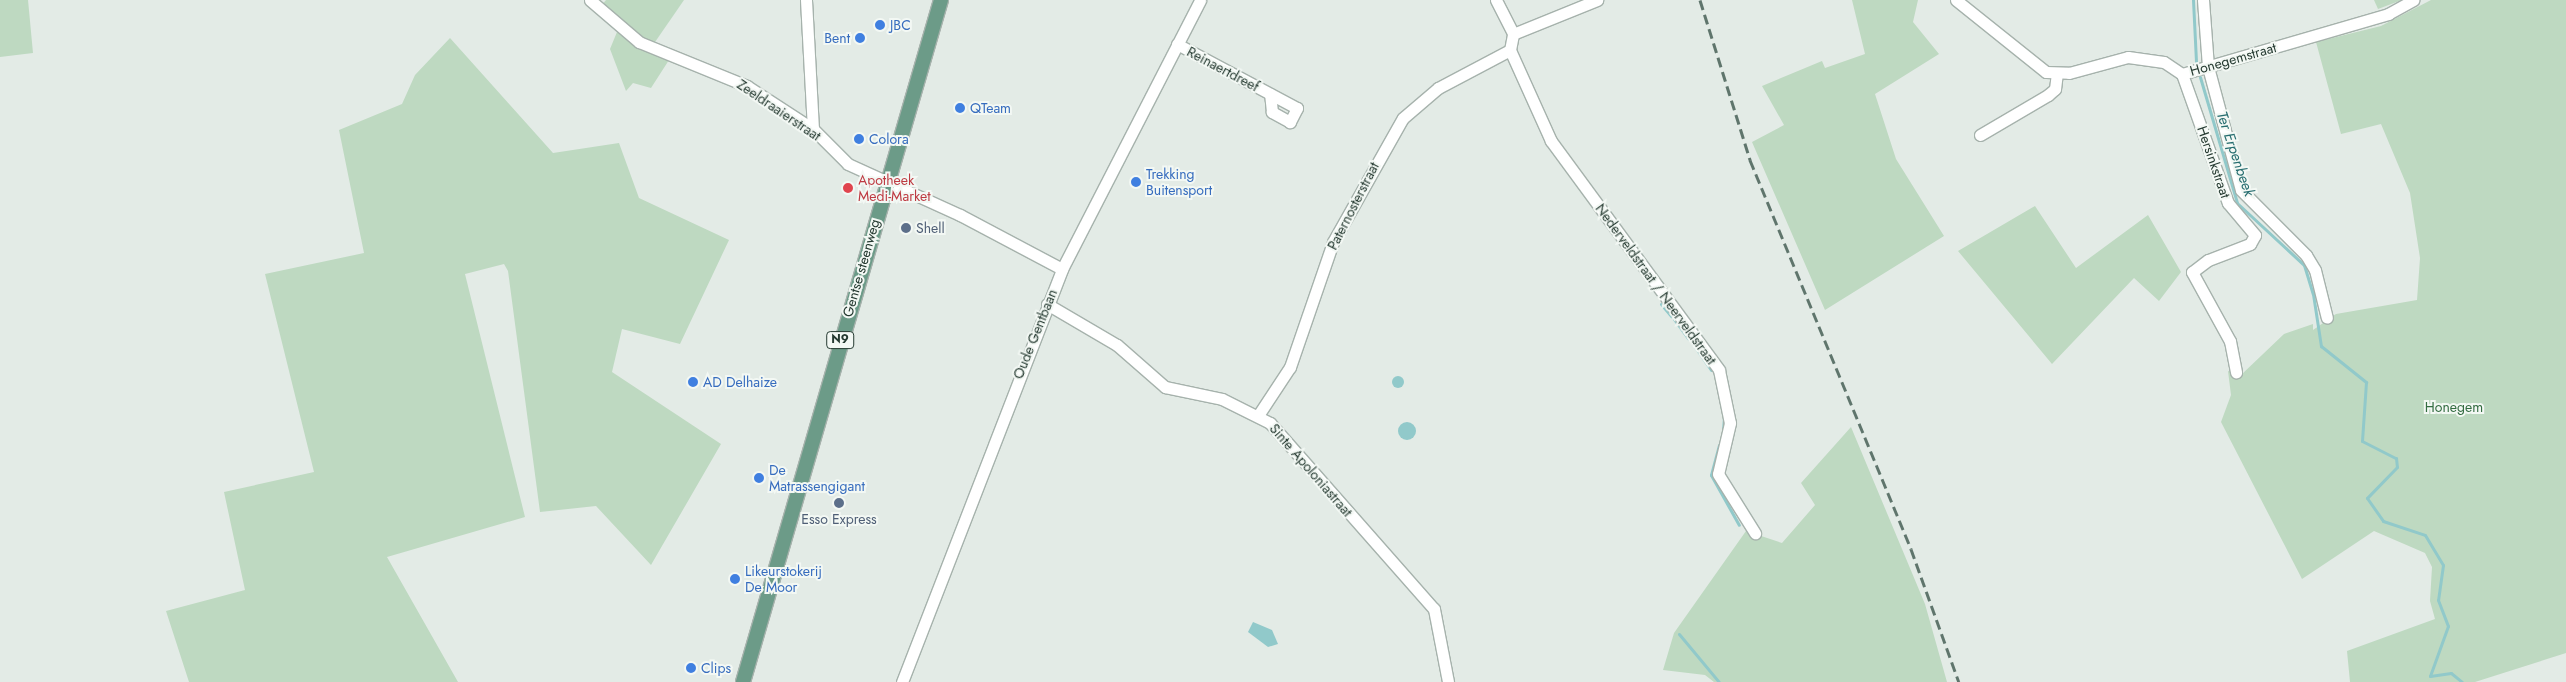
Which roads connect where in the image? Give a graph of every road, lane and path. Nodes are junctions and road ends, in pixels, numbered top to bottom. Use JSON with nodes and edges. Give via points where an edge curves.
{"nodes":[{"id":1,"x":590,"y":0,"type":"edge"},
{"id":2,"x":806,"y":0,"type":"edge"},
{"id":3,"x":941,"y":0,"type":"edge"},
{"id":4,"x":1200,"y":0,"type":"edge"},
{"id":5,"x":1496,"y":0,"type":"edge"},
{"id":6,"x":1597,"y":0,"type":"edge"},
{"id":7,"x":1956,"y":0,"type":"edge"},
{"id":8,"x":2203,"y":0,"type":"edge"},
{"id":9,"x":2413,"y":0,"type":"edge"},
{"id":10,"x":1513,"y":34,"type":"junction"},
{"id":11,"x":1177,"y":44,"type":"junction"},
{"id":12,"x":1510,"y":50,"type":"junction"},
{"id":13,"x":2208,"y":67,"type":"junction"},
{"id":14,"x":2057,"y":73,"type":"junction"},
{"id":15,"x":2182,"y":74,"type":"junction"},
{"id":16,"x":1270,"y":94,"type":"dead end"},
{"id":17,"x":813,"y":130,"type":"junction"},
{"id":18,"x":1980,"y":135,"type":"dead end"},
{"id":19,"x":885,"y":184,"type":"junction"},
{"id":20,"x":1062,"y":269,"type":"junction"},
{"id":21,"x":1047,"y":304,"type":"junction"},
{"id":22,"x":2327,"y":318,"type":"dead end"},
{"id":23,"x":2236,"y":372,"type":"dead end"},
{"id":24,"x":1260,"y":414,"type":"junction"},
{"id":25,"x":1752,"y":529,"type":"dead end"},
{"id":26,"x":743,"y":682,"type":"edge"},
{"id":27,"x":902,"y":682,"type":"edge"},
{"id":28,"x":1448,"y":682,"type":"edge"}],
"edges":[{"from":1,"to":17,"type":"street","name":"Zeeldraaierstraat","via":[[639,42],[747,86]]},
{"from":2,"to":17,"type":"street"},
{"from":3,"to":19,"type":"main road","name":"Gentse steenweg","number":"N9"},
{"from":4,"to":11,"type":"street","name":"Oude Gentbaan"},
{"from":5,"to":10,"type":"street"},
{"from":6,"to":10,"type":"street"},
{"from":7,"to":14,"type":"street","via":[[2035,66]]},
{"from":8,"to":13,"type":"street"},
{"from":9,"to":13,"type":"street","name":"Honegemstraat","via":[[2388,14]]},
{"from":10,"to":12,"type":"street"},
{"from":11,"to":16,"type":"street","name":"Reinaertdreef"},
{"from":11,"to":20,"type":"street","name":"Oude Gentbaan"},
{"from":12,"to":24,"type":"street","name":"Paternosterstraat","via":[[1438,88],[1404,118],[1333,242],[1290,367]]},
{"from":12,"to":25,"type":"street","name":"Nederveldstraat / Neerveldstraat","via":[[1541,124],[1719,370],[1730,423],[1718,474]]},
{"from":13,"to":15,"type":"street","name":"Honegemstraat"},
{"from":13,"to":22,"type":"street","via":[[2241,190],[2306,255],[2315,270]]},
{"from":14,"to":15,"type":"street","name":"Honegemstraat","via":[[2128,57],[2164,62]]},
{"from":14,"to":18,"type":"street","via":[[2055,89],[2048,95]]},
{"from":15,"to":23,"type":"street","name":"Hersinkstraat","via":[[2228,204],[2255,235],[2250,244],[2208,260],[2192,272],[2230,341]]},
{"from":17,"to":19,"type":"street","name":"Zeeldraaierstraat","via":[[848,164]]},
{"from":19,"to":20,"type":"street","via":[[960,215]]},
{"from":19,"to":26,"type":"main road","name":"Gentse steenweg","number":"N9"},
{"from":20,"to":21,"type":"street","name":"Oude Gentbaan"},
{"from":21,"to":24,"type":"street","name":"Sinte Apoloniastraat","via":[[1117,346],[1170,390],[1211,396]]},
{"from":21,"to":27,"type":"street","name":"Oude Gentbaan"},
{"from":24,"to":28,"type":"street","name":"Sinte Apoloniastraat","via":[[1434,609]]}]}
